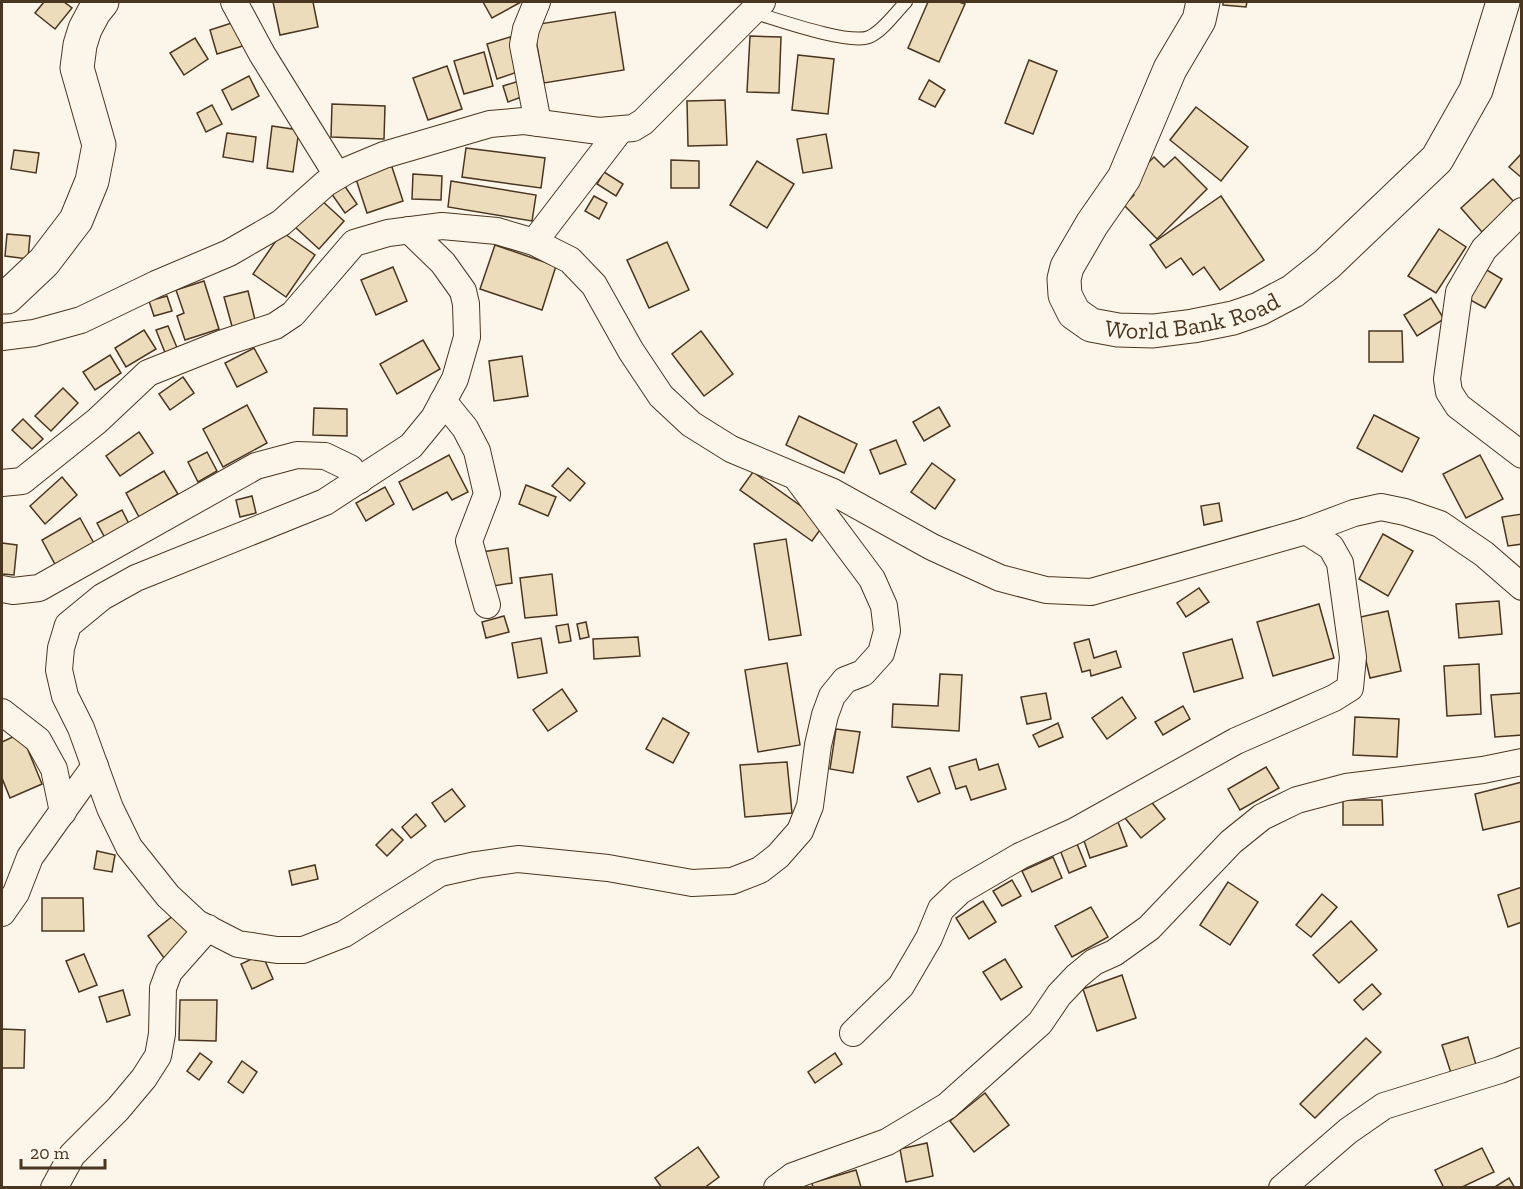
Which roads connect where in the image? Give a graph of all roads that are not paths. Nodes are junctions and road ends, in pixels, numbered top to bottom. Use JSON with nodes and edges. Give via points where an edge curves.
{"nodes":[{"id":1,"x":102,"y":2,"type":"edge"},
{"id":2,"x":234,"y":2,"type":"edge"},
{"id":3,"x":537,"y":2,"type":"edge"},
{"id":4,"x":906,"y":2,"type":"edge"},
{"id":5,"x":1203,"y":2,"type":"edge"},
{"id":6,"x":1503,"y":2,"type":"edge"},
{"id":7,"x":757,"y":7,"type":"edge"},
{"id":8,"x":538,"y":123,"type":"junction"},
{"id":9,"x":620,"y":130,"type":"junction"},
{"id":10,"x":338,"y":175,"type":"junction"},
{"id":11,"x":1521,"y":211,"type":"edge"},
{"id":12,"x":409,"y":230,"type":"junction"},
{"id":13,"x":534,"y":242,"type":"junction"},
{"id":14,"x":2,"y":297,"type":"edge"},
{"id":15,"x":2,"y":337,"type":"edge"},
{"id":16,"x":443,"y":401,"type":"junction"},
{"id":17,"x":1521,"y":455,"type":"edge"},
{"id":18,"x":796,"y":477,"type":"junction"},
{"id":19,"x":360,"y":480,"type":"junction"},
{"id":20,"x":2,"y":483,"type":"edge"},
{"id":21,"x":1306,"y":531,"type":"junction"},
{"id":22,"x":1521,"y":587,"type":"edge"},
{"id":23,"x":2,"y":589,"type":"edge"},
{"id":24,"x":488,"y":605,"type":"dead end"},
{"id":25,"x":2,"y":712,"type":"edge"},
{"id":26,"x":1521,"y":762,"type":"edge"},
{"id":27,"x":95,"y":766,"type":"junction"},
{"id":28,"x":63,"y":812,"type":"junction"},
{"id":29,"x":2,"y":913,"type":"edge"},
{"id":30,"x":208,"y":928,"type":"junction"},
{"id":31,"x":853,"y":1033,"type":"dead end"},
{"id":32,"x":1521,"y":1061,"type":"edge"},
{"id":33,"x":54,"y":1188,"type":"edge"},
{"id":34,"x":777,"y":1188,"type":"edge"},
{"id":35,"x":1282,"y":1188,"type":"edge"}],
"edges":[{"from":1,"to":14,"type":"main road","via":[[85,29],[77,68],[99,145],[92,181],[76,220],[44,262],[7,297]]},
{"from":2,"to":10,"type":"street"},
{"from":3,"to":8,"type":"street","via":[[523,45]]},
{"from":4,"to":7,"type":"lane","via":[[871,36],[858,40]]},
{"from":5,"to":6,"type":"main road","name":"World Bank Road","via":[[1199,20],[1170,69],[1124,178],[1067,267],[1065,295],[1074,313],[1090,325],[1153,331],[1193,326],[1259,309],[1293,291],[1437,159],[1476,90]]},
{"from":7,"to":9,"type":"street","via":[[644,122]]},
{"from":8,"to":9,"type":"street"},
{"from":8,"to":10,"type":"street","via":[[490,124],[384,155]]},
{"from":9,"to":13,"type":"street"},
{"from":10,"to":15,"type":"street","via":[[281,223],[229,254],[81,320]]},
{"from":11,"to":17,"type":"street","via":[[1484,249],[1459,292],[1447,379],[1449,392],[1458,406]]},
{"from":12,"to":13,"type":"street","via":[[442,226],[497,231]]},
{"from":12,"to":16,"type":"street","via":[[443,263],[463,291],[466,304],[467,338],[455,380]]},
{"from":12,"to":20,"type":"street","via":[[354,243],[293,314],[275,326],[148,373],[97,421],[22,481]]},
{"from":13,"to":18,"type":"street","via":[[570,260],[594,285],[662,396],[691,424],[731,449]]},
{"from":16,"to":19,"type":"street","via":[[411,446]]},
{"from":16,"to":24,"type":"street","via":[[465,428],[477,451],[487,494],[469,541]]},
{"from":18,"to":21,"type":"street","via":[[833,492],[932,548],[990,574],[1046,590],[1091,592]]},
{"from":18,"to":30,"type":"street","via":[[872,579],[884,606],[886,631],[881,653],[863,673],[845,680],[832,696],[818,744],[810,806],[800,831],[760,870],[732,881],[692,884],[608,868],[518,859],[440,873],[344,934],[303,950],[238,944]]},
{"from":19,"to":23,"type":"street","via":[[350,468],[324,456],[297,455],[256,466],[39,588]]},
{"from":19,"to":27,"type":"street","via":[[325,502],[136,578],[102,597],[68,625],[59,670],[65,696]]},
{"from":21,"to":22,"type":"street","via":[[1381,507],[1405,512],[1440,524],[1484,554]]},
{"from":21,"to":31,"type":"street","via":[[1331,547],[1340,563],[1353,657],[1350,687],[1334,699],[1236,741],[960,891],[941,909],[901,986]]},
{"from":25,"to":28,"type":"street","via":[[38,740],[54,769]]},
{"from":26,"to":34,"type":"street","via":[[1346,787],[1297,800],[1262,817],[1232,842],[1149,928],[1077,976],[1040,1023],[946,1106],[887,1142],[793,1176]]},
{"from":27,"to":28,"type":"street"},
{"from":27,"to":30,"type":"street","via":[[129,846],[168,896]]},
{"from":28,"to":29,"type":"street","via":[[30,857],[16,893]]},
{"from":30,"to":33,"type":"street","via":[[169,972],[163,988],[158,1056],[118,1108],[72,1155]]},
{"from":32,"to":35,"type":"street","via":[[1384,1106],[1348,1131]]}]}
